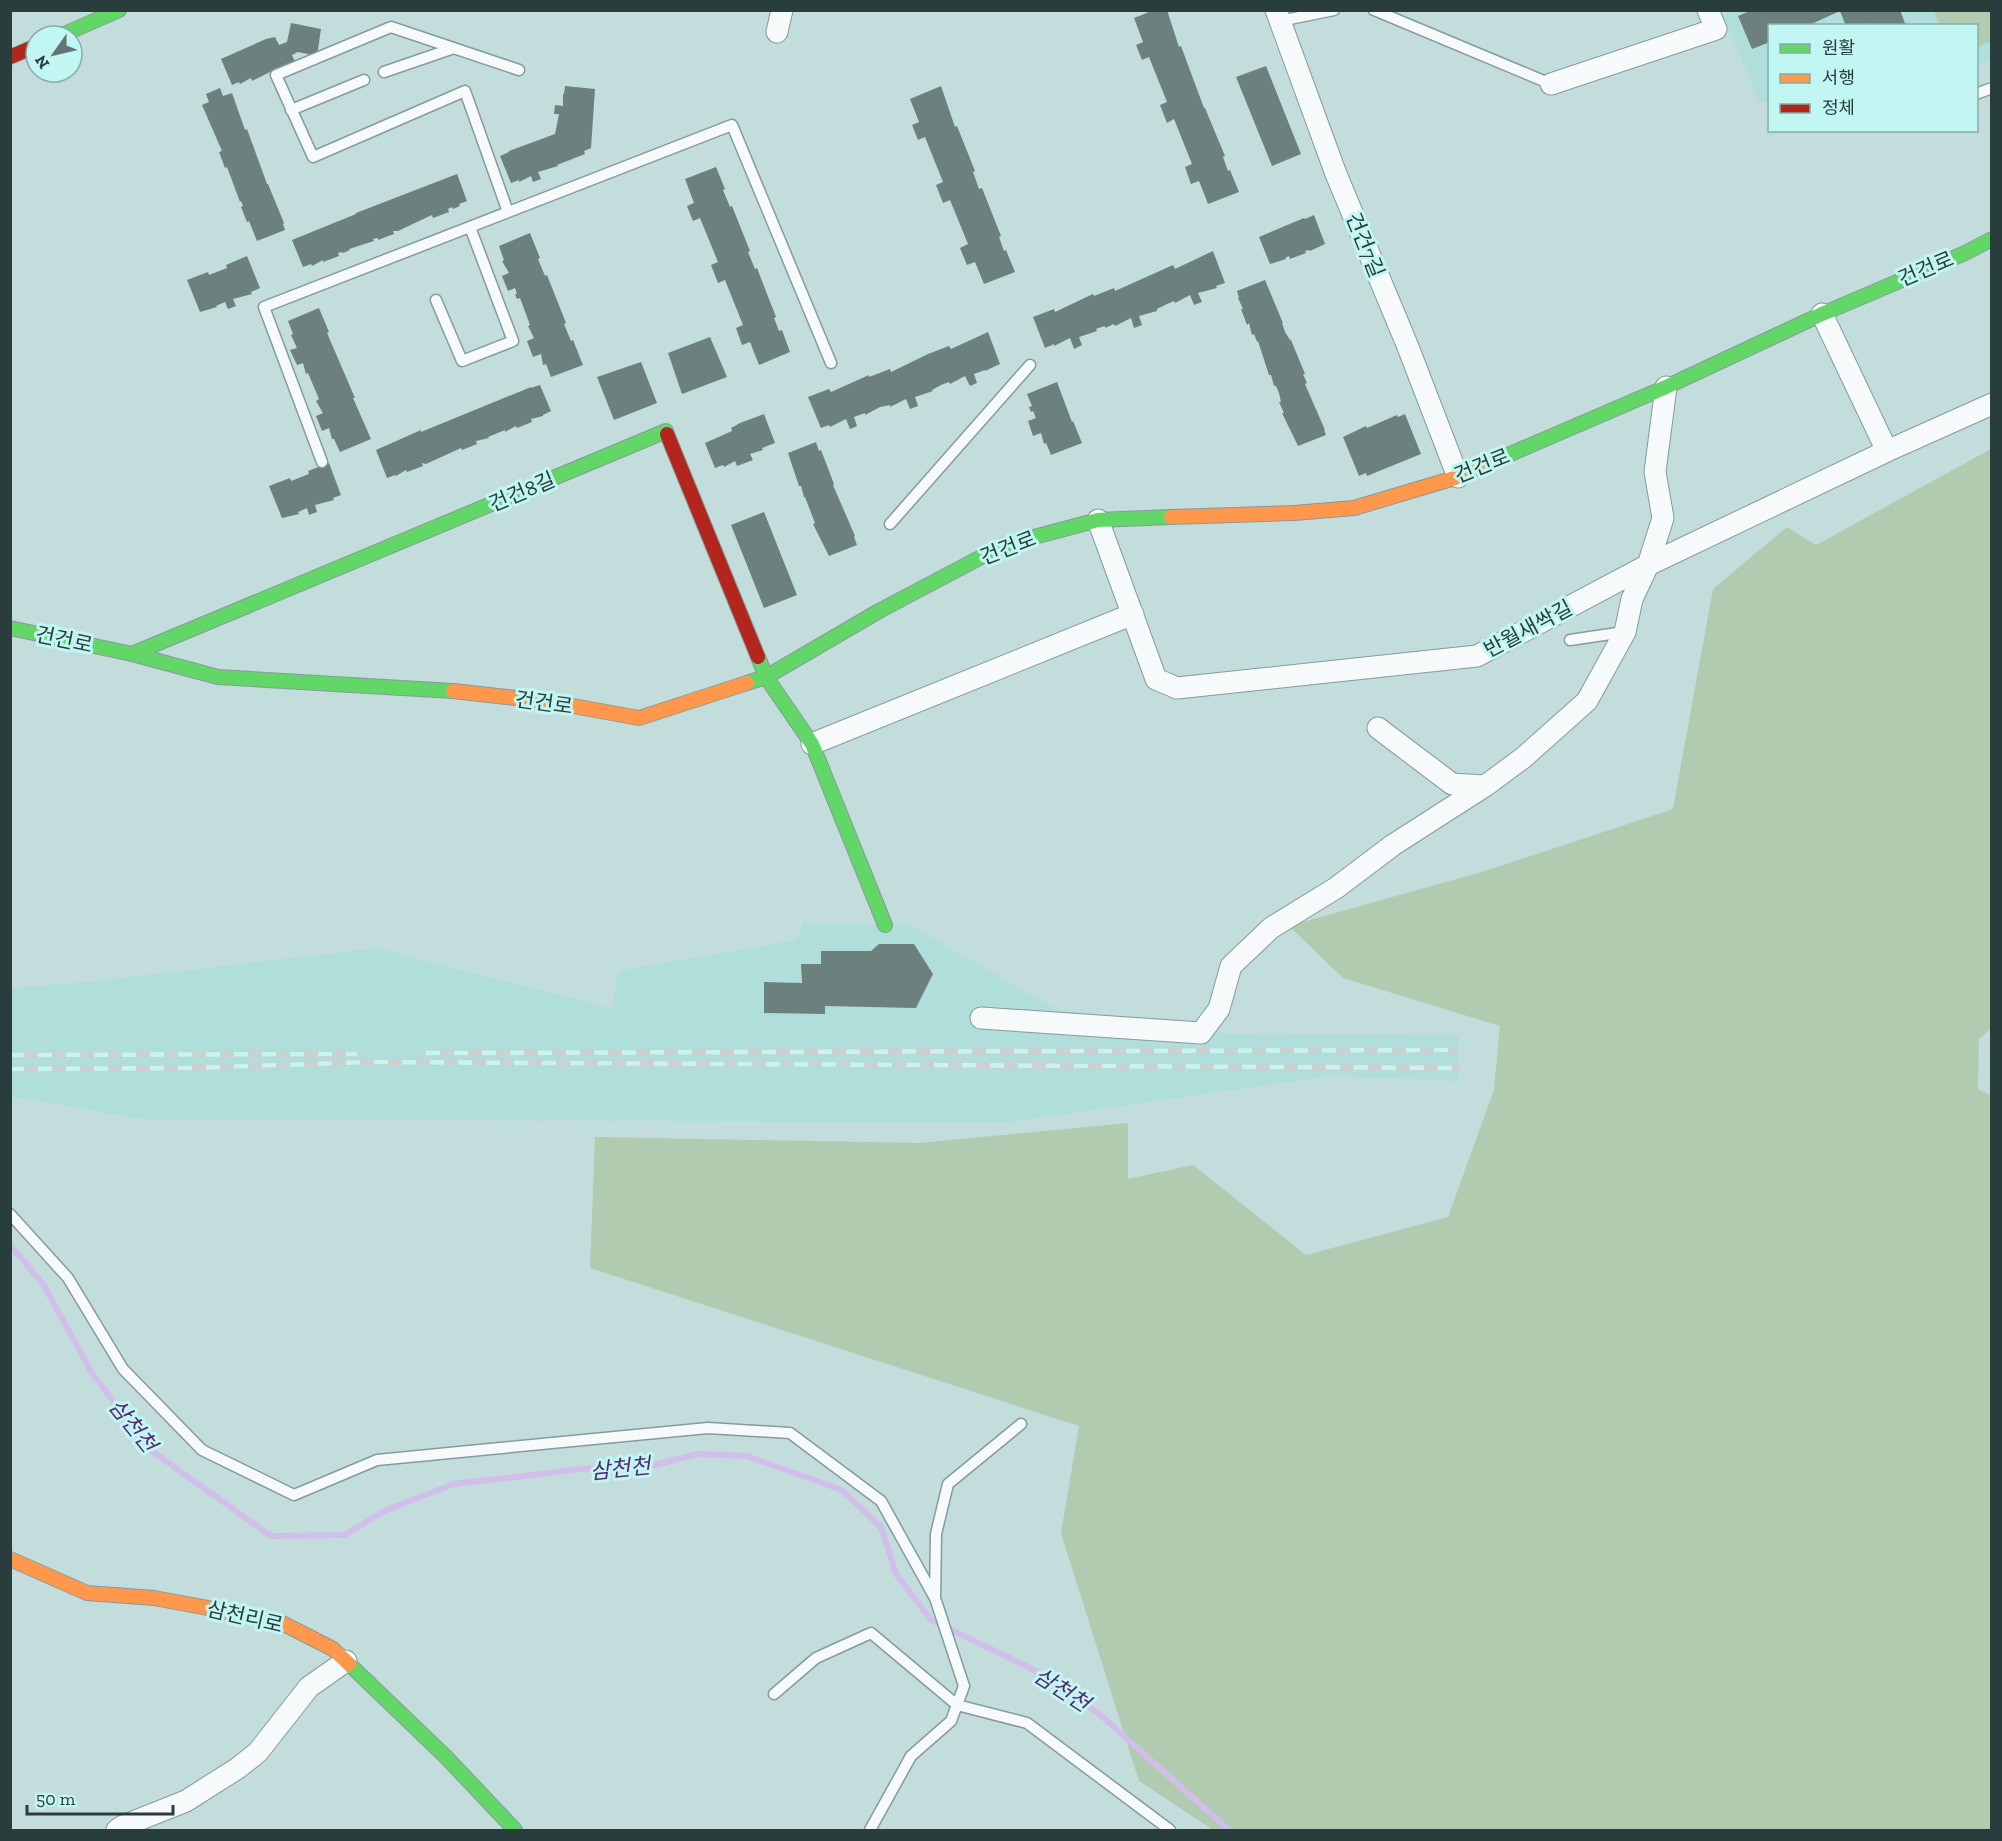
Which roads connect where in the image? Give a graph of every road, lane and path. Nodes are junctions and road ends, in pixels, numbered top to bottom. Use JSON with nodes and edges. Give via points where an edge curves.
{"nodes":[{"id":1,"x":782,"y":10,"type":"edge"},
{"id":2,"x":1334,"y":10,"type":"edge"},
{"id":3,"x":1374,"y":10,"type":"edge"},
{"id":4,"x":1708,"y":10,"type":"edge"},
{"id":5,"x":117,"y":11,"type":"edge"},
{"id":6,"x":1278,"y":16,"type":"edge"},
{"id":7,"x":84,"y":25,"type":"edge"},
{"id":8,"x":777,"y":32,"type":"dead end"},
{"id":9,"x":454,"y":48,"type":"junction"},
{"id":10,"x":24,"y":51,"type":"edge"},
{"id":11,"x":10,"y":57,"type":"edge"},
{"id":12,"x":519,"y":70,"type":"dead end"},
{"id":13,"x":384,"y":72,"type":"dead end"},
{"id":14,"x":364,"y":80,"type":"dead end"},
{"id":15,"x":1551,"y":84,"type":"joint"},
{"id":16,"x":1992,"y":88,"type":"edge"},
{"id":17,"x":1978,"y":94,"type":"edge"},
{"id":18,"x":291,"y":110,"type":"junction"},
{"id":19,"x":508,"y":212,"type":"junction"},
{"id":20,"x":470,"y":227,"type":"junction"},
{"id":21,"x":1992,"y":239,"type":"edge"},
{"id":22,"x":435,"y":300,"type":"dead end"},
{"id":23,"x":1822,"y":314,"type":"junction"},
{"id":24,"x":831,"y":363,"type":"dead end"},
{"id":25,"x":1030,"y":365,"type":"dead end"},
{"id":26,"x":1666,"y":387,"type":"junction"},
{"id":27,"x":1992,"y":404,"type":"edge"},
{"id":28,"x":1887,"y":451,"type":"junction"},
{"id":29,"x":322,"y":462,"type":"dead end"},
{"id":30,"x":1458,"y":477,"type":"junction"},
{"id":31,"x":1098,"y":520,"type":"junction"},
{"id":32,"x":890,"y":524,"type":"dead end"},
{"id":33,"x":1648,"y":565,"type":"junction"},
{"id":34,"x":1132,"y":614,"type":"junction"},
{"id":35,"x":10,"y":628,"type":"edge"},
{"id":36,"x":1625,"y":632,"type":"junction"},
{"id":37,"x":1570,"y":640,"type":"dead end"},
{"id":38,"x":132,"y":654,"type":"junction"},
{"id":39,"x":766,"y":677,"type":"junction"},
{"id":40,"x":1378,"y":728,"type":"dead end"},
{"id":41,"x":812,"y":744,"type":"junction"},
{"id":42,"x":1485,"y":786,"type":"junction"},
{"id":43,"x":885,"y":925,"type":"dead end"},
{"id":44,"x":981,"y":1018,"type":"dead end"},
{"id":45,"x":10,"y":1214,"type":"edge"},
{"id":46,"x":1021,"y":1424,"type":"dead end"},
{"id":47,"x":10,"y":1559,"type":"edge"},
{"id":48,"x":935,"y":1598,"type":"junction"},
{"id":49,"x":346,"y":1661,"type":"junction"},
{"id":50,"x":774,"y":1694,"type":"dead end"},
{"id":51,"x":957,"y":1705,"type":"junction"},
{"id":52,"x":117,"y":1830,"type":"edge"},
{"id":53,"x":515,"y":1830,"type":"edge"},
{"id":54,"x":870,"y":1830,"type":"edge"},
{"id":55,"x":1170,"y":1830,"type":"edge"}],
"edges":[{"from":1,"to":8,"type":"street"},
{"from":2,"to":6,"type":"lane"},
{"from":3,"to":15,"type":"lane"},
{"from":4,"to":15,"type":"street","via":[[1716,29]]},
{"from":5,"to":7,"type":"street"},
{"from":6,"to":30,"type":"street","name":"건건7길","via":[[1336,174]]},
{"from":9,"to":12,"type":"lane"},
{"from":9,"to":13,"type":"lane"},
{"from":9,"to":18,"type":"lane","via":[[392,27],[276,75]]},
{"from":10,"to":11,"type":"street"},
{"from":14,"to":18,"type":"lane"},
{"from":16,"to":17,"type":"lane"},
{"from":18,"to":19,"type":"lane","via":[[313,157],[465,91]]},
{"from":19,"to":20,"type":"lane"},
{"from":19,"to":24,"type":"lane","via":[[732,125]]},
{"from":20,"to":22,"type":"lane","via":[[513,341],[462,361]]},
{"from":20,"to":29,"type":"lane","via":[[264,307]]},
{"from":21,"to":23,"type":"street","name":"건건로"},
{"from":23,"to":26,"type":"street","name":"건건로"},
{"from":23,"to":28,"type":"street"},
{"from":25,"to":32,"type":"lane"},
{"from":26,"to":30,"type":"street","name":"건건로"},
{"from":26,"to":33,"type":"street","via":[[1655,472],[1663,518]]},
{"from":27,"to":28,"type":"street","name":"반월새싹길"},
{"from":28,"to":33,"type":"street","name":"반월새싹길"},
{"from":30,"to":31,"type":"street","name":"건건로","via":[[1354,508]]},
{"from":31,"to":34,"type":"street","name":"반월새싹길"},
{"from":31,"to":39,"type":"street","name":"건건로","via":[[1004,545]]},
{"from":33,"to":34,"type":"street","name":"반월새싹길","via":[[1477,656],[1177,688],[1156,679]]},
{"from":33,"to":36,"type":"street","via":[[1632,599]]},
{"from":34,"to":41,"type":"street"},
{"from":35,"to":38,"type":"street","name":"건건로"},
{"from":36,"to":37,"type":"lane"},
{"from":36,"to":42,"type":"street","via":[[1587,701]]},
{"from":38,"to":39,"type":"street","name":"건건로","via":[[219,677],[428,688],[551,702],[639,718]]},
{"from":38,"to":39,"type":"street","name":"건건8길","via":[[666,431]]},
{"from":39,"to":41,"type":"street"},
{"from":40,"to":42,"type":"street","via":[[1452,784]]},
{"from":41,"to":43,"type":"street"},
{"from":42,"to":44,"type":"street","via":[[1271,928],[1231,966],[1219,1010],[1201,1033]]},
{"from":45,"to":48,"type":"lane","via":[[68,1278],[123,1369],[202,1450],[294,1495],[377,1460],[708,1428],[790,1433],[881,1501]]},
{"from":46,"to":48,"type":"lane","via":[[948,1484],[936,1534]]},
{"from":47,"to":49,"type":"street","name":"삼천리로","via":[[87,1593],[154,1598],[278,1621],[333,1648]]},
{"from":48,"to":51,"type":"lane","via":[[964,1686]]},
{"from":49,"to":52,"type":"street","via":[[309,1687],[258,1752],[238,1768],[186,1801]]},
{"from":49,"to":53,"type":"street","name":"삼천리로"},
{"from":50,"to":51,"type":"lane","via":[[816,1658],[872,1633]]},
{"from":51,"to":54,"type":"lane","via":[[951,1721],[911,1756]]},
{"from":51,"to":55,"type":"lane","via":[[1027,1723]]}]}
